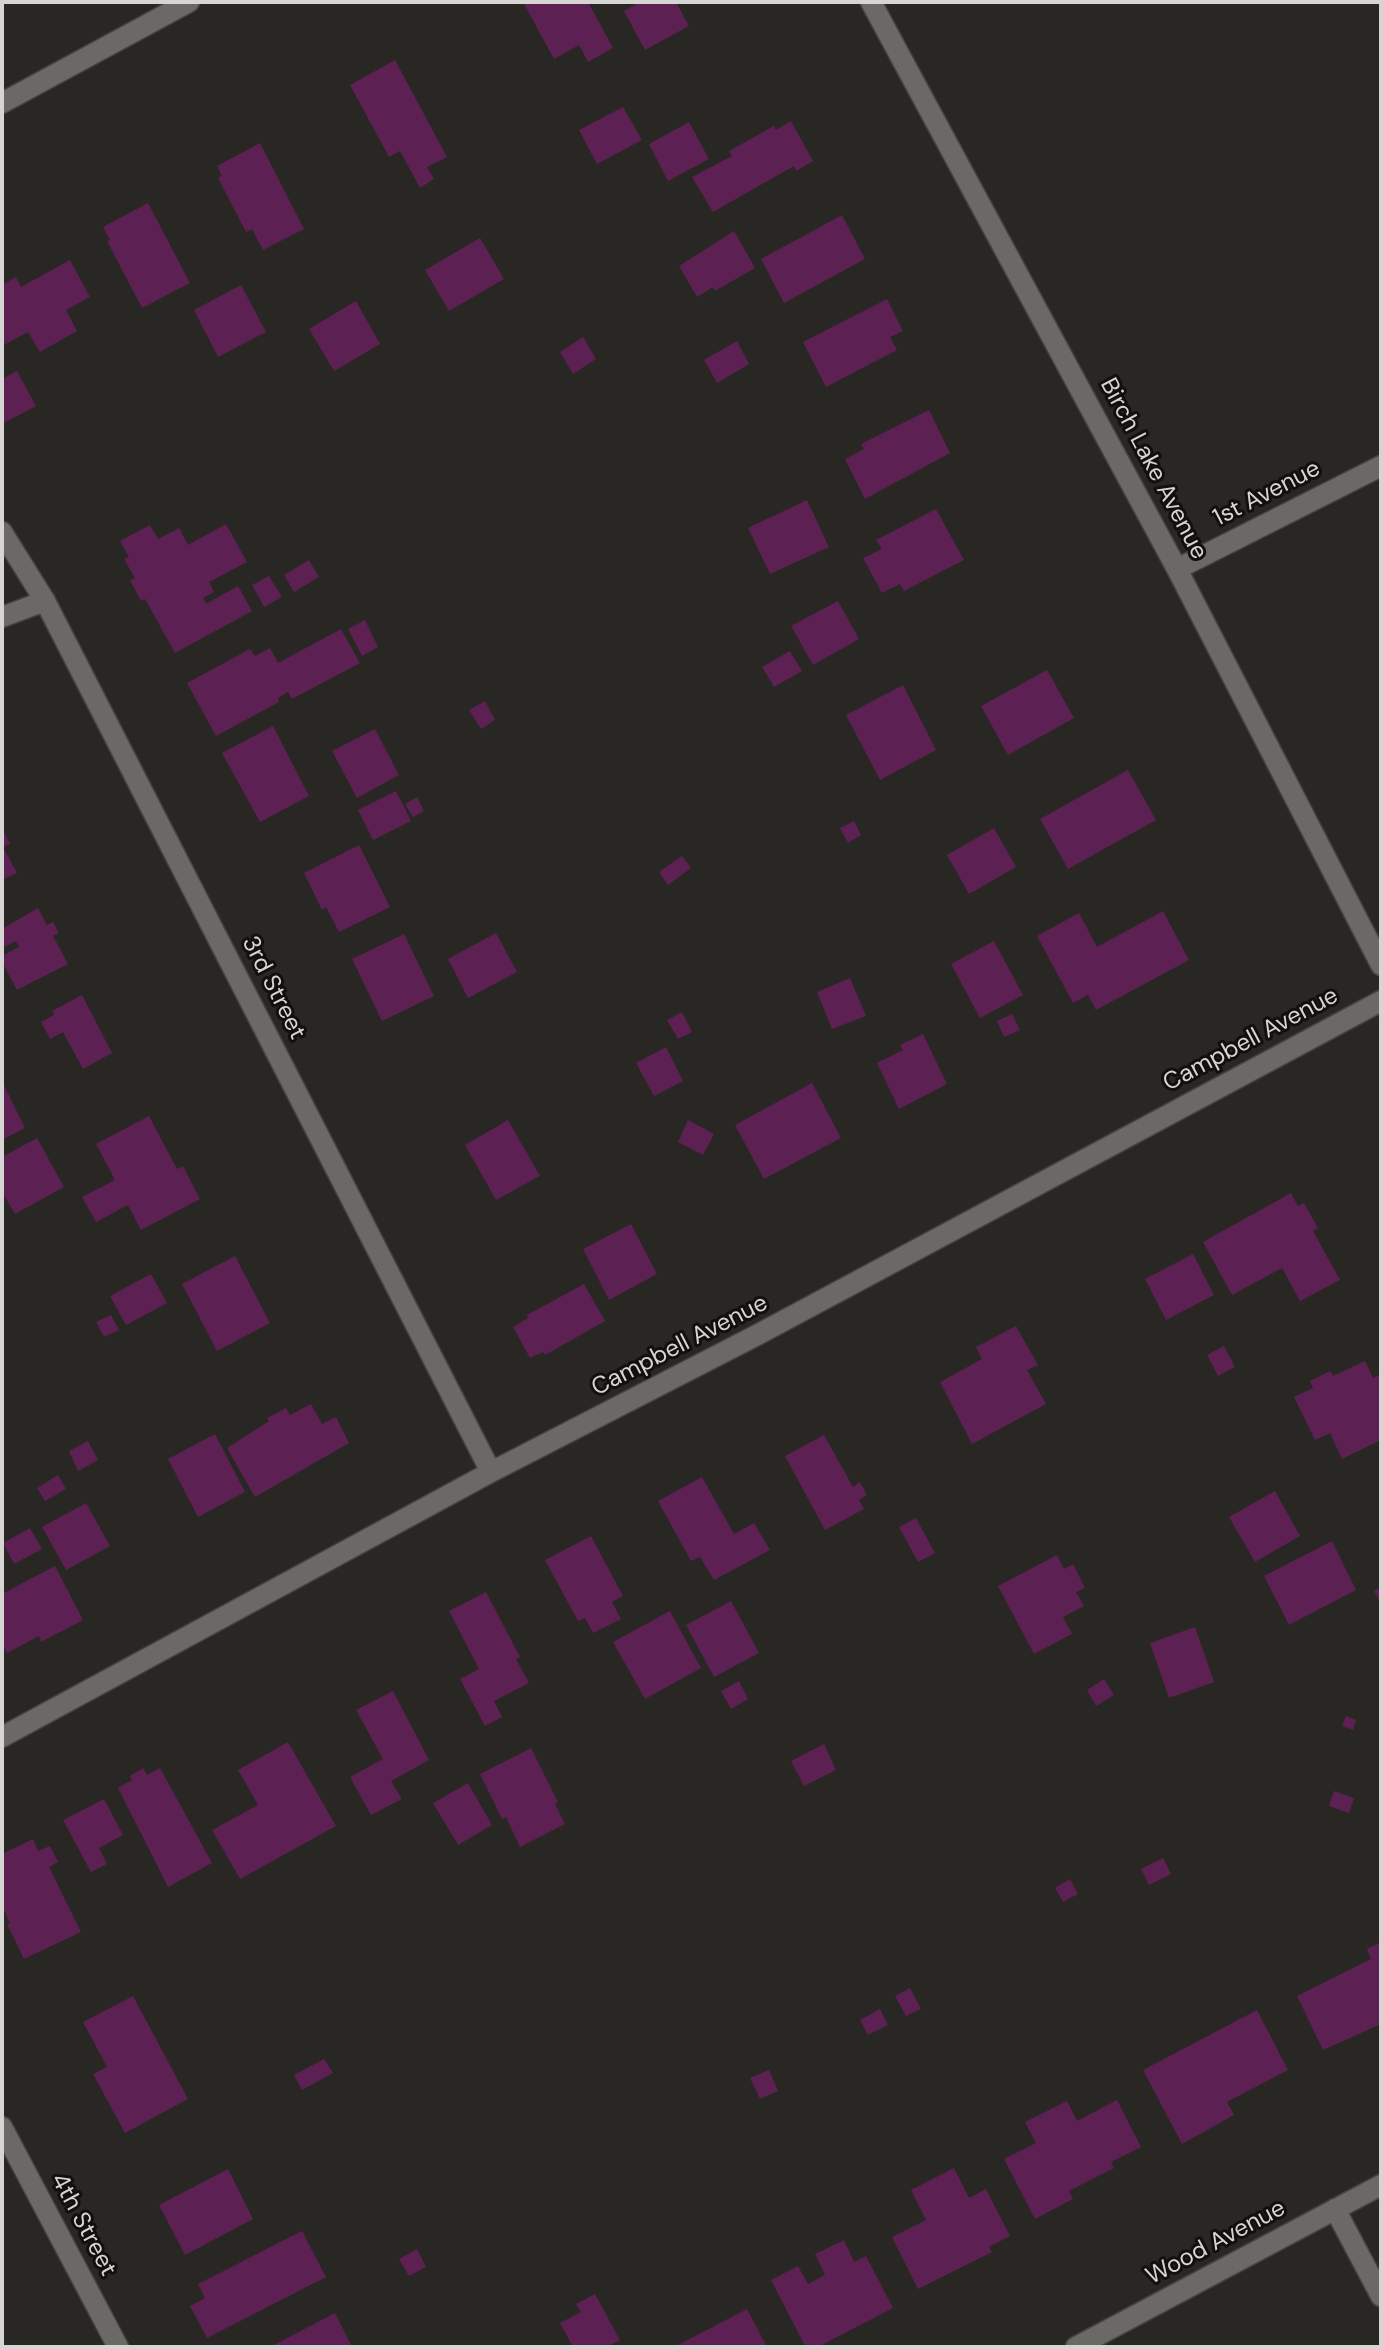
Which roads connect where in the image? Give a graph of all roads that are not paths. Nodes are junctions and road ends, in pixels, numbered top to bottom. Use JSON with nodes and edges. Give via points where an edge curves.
{"nodes":[{"id":1,"x":189,"y":2,"type":"edge"},
{"id":2,"x":871,"y":2,"type":"edge"},
{"id":3,"x":2,"y":103,"type":"edge"},
{"id":4,"x":1381,"y":466,"type":"edge"},
{"id":5,"x":2,"y":532,"type":"edge"},
{"id":6,"x":1177,"y":569,"type":"junction"},
{"id":7,"x":45,"y":601,"type":"junction"},
{"id":8,"x":2,"y":617,"type":"edge"},
{"id":9,"x":1381,"y":965,"type":"edge"},
{"id":10,"x":1381,"y":1001,"type":"edge"},
{"id":11,"x":491,"y":1472,"type":"junction"},
{"id":12,"x":2,"y":1737,"type":"edge"},
{"id":13,"x":2,"y":2127,"type":"edge"},
{"id":14,"x":1381,"y":2185,"type":"edge"},
{"id":15,"x":1335,"y":2209,"type":"junction"},
{"id":16,"x":1381,"y":2296,"type":"edge"},
{"id":17,"x":118,"y":2347,"type":"edge"},
{"id":18,"x":1076,"y":2347,"type":"edge"}],
"edges":[{"from":1,"to":3,"type":"street"},
{"from":2,"to":6,"type":"street","name":"Birch Lake Avenue"},
{"from":4,"to":6,"type":"street","name":"1st Avenue"},
{"from":5,"to":7,"type":"street","name":"3rd Street"},
{"from":6,"to":9,"type":"street","name":"Birch Lake Avenue"},
{"from":7,"to":8,"type":"street"},
{"from":7,"to":11,"type":"street","name":"3rd Street"},
{"from":10,"to":11,"type":"street","name":"Campbell Avenue"},
{"from":11,"to":12,"type":"street","name":"Campbell Avenue"},
{"from":13,"to":17,"type":"street","name":"4th Street"},
{"from":14,"to":15,"type":"street","name":"Wood Avenue"},
{"from":15,"to":16,"type":"street"},
{"from":15,"to":18,"type":"street","name":"Wood Avenue"}]}
